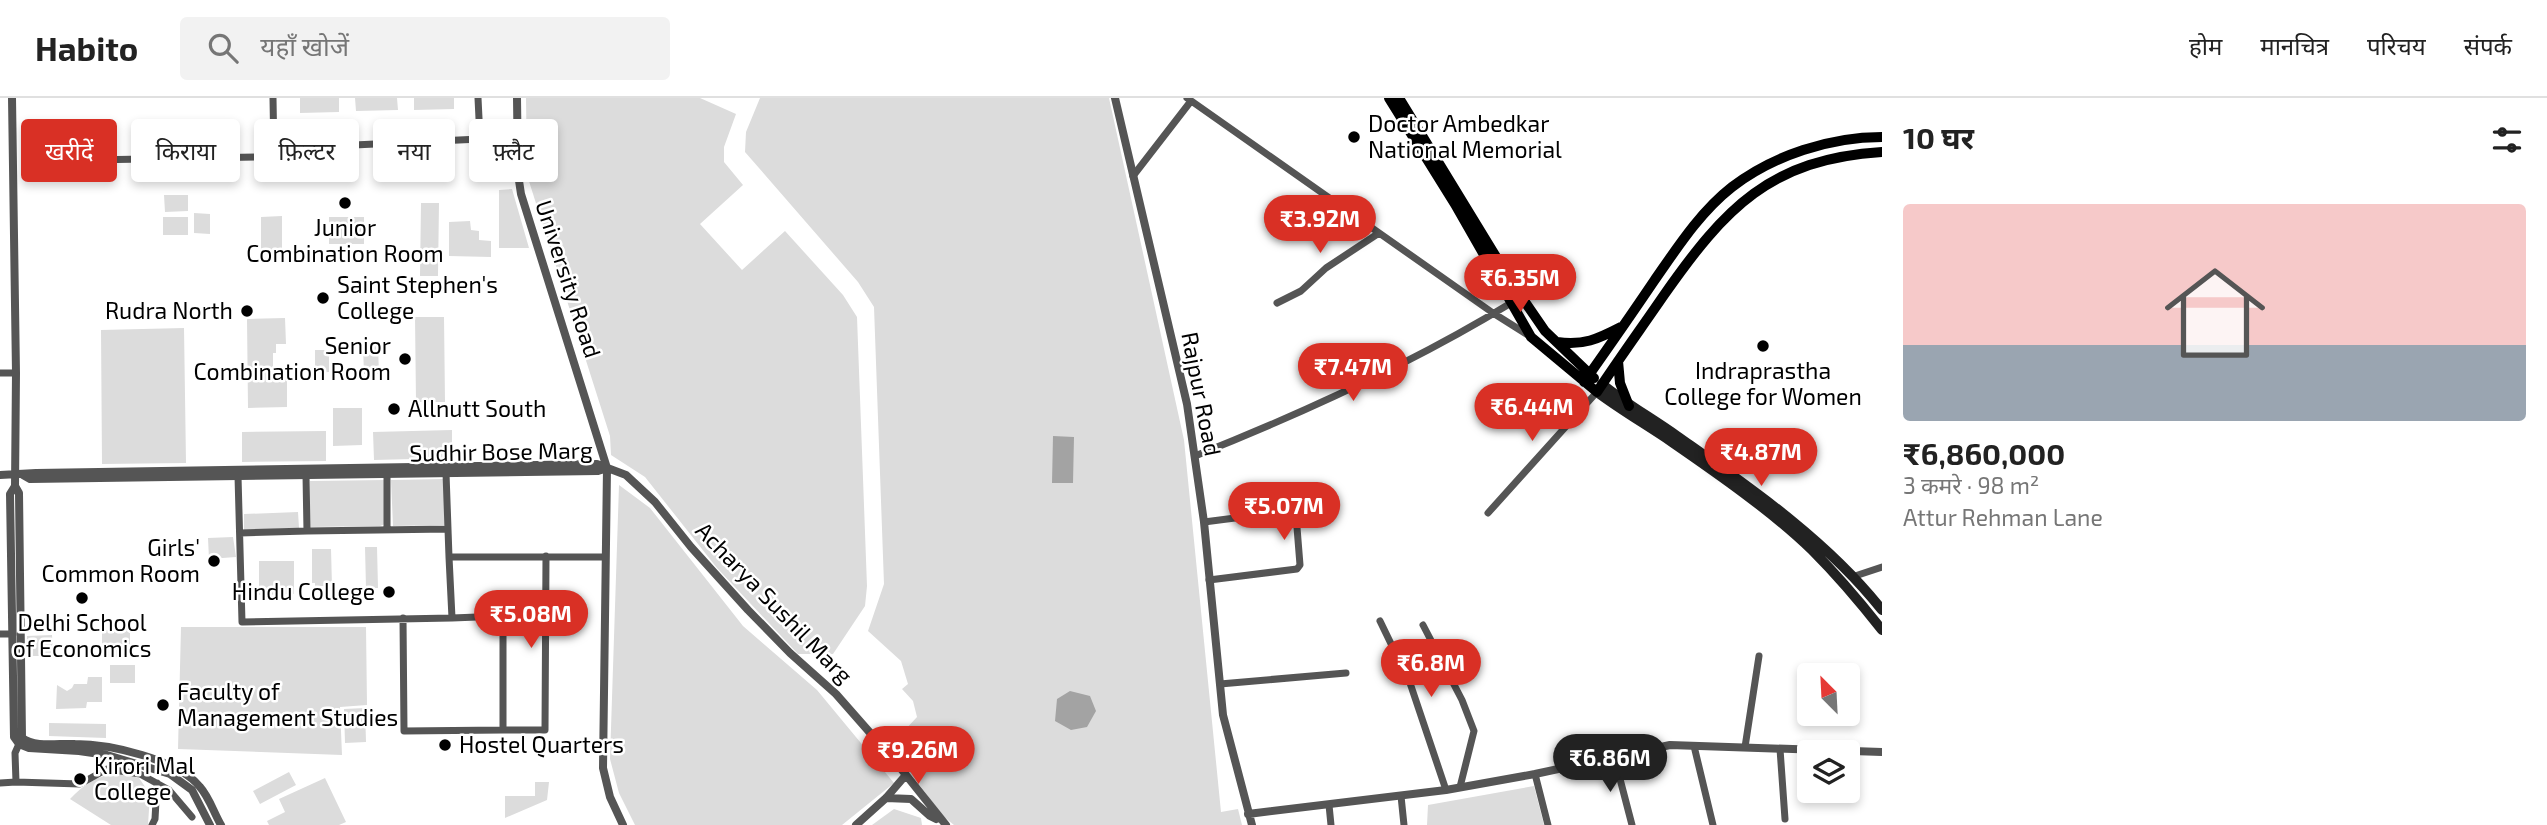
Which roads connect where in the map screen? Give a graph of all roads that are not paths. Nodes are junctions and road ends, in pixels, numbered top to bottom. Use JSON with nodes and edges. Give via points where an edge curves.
{"nodes":[{"id":1,"x":12,"y":98,"type":"edge"},
{"id":2,"x":273,"y":98,"type":"edge"},
{"id":3,"x":478,"y":98,"type":"edge"},
{"id":4,"x":517,"y":98,"type":"edge"},
{"id":5,"x":1115,"y":98,"type":"edge"},
{"id":6,"x":1389,"y":98,"type":"edge"},
{"id":7,"x":1399,"y":98,"type":"edge"},
{"id":8,"x":1189,"y":99,"type":"edge"},
{"id":9,"x":273,"y":119,"type":"edge"},
{"id":10,"x":1882,"y":137,"type":"edge"},
{"id":11,"x":359,"y":145,"type":"edge"},
{"id":12,"x":1882,"y":152,"type":"edge"},
{"id":13,"x":254,"y":157,"type":"edge"},
{"id":14,"x":117,"y":160,"type":"edge"},
{"id":15,"x":1133,"y":176,"type":"junction"},
{"id":16,"x":1379,"y":233,"type":"junction"},
{"id":17,"x":1277,"y":303,"type":"dead end"},
{"id":18,"x":1511,"y":303,"type":"junction"},
{"id":19,"x":1493,"y":313,"type":"junction"},
{"id":20,"x":1623,"y":326,"type":"junction"},
{"id":21,"x":1531,"y":337,"type":"junction"},
{"id":22,"x":1556,"y":342,"type":"junction"},
{"id":23,"x":1618,"y":361,"type":"junction"},
{"id":24,"x":0,"y":373,"type":"edge"},
{"id":25,"x":16,"y":373,"type":"junction"},
{"id":26,"x":1587,"y":378,"type":"junction"},
{"id":27,"x":1599,"y":388,"type":"junction"},
{"id":28,"x":1629,"y":406,"type":"junction"},
{"id":29,"x":1195,"y":456,"type":"junction"},
{"id":30,"x":607,"y":468,"type":"junction"},
{"id":31,"x":446,"y":473,"type":"junction"},
{"id":32,"x":387,"y":474,"type":"junction"},
{"id":33,"x":0,"y":475,"type":"edge"},
{"id":34,"x":19,"y":475,"type":"junction"},
{"id":35,"x":306,"y":475,"type":"junction"},
{"id":36,"x":238,"y":479,"type":"junction"},
{"id":37,"x":15,"y":486,"type":"junction"},
{"id":38,"x":1488,"y":513,"type":"dead end"},
{"id":39,"x":1204,"y":522,"type":"junction"},
{"id":40,"x":448,"y":529,"type":"junction"},
{"id":41,"x":387,"y":530,"type":"junction"},
{"id":42,"x":307,"y":531,"type":"junction"},
{"id":43,"x":240,"y":533,"type":"junction"},
{"id":44,"x":545,"y":556,"type":"junction"},
{"id":45,"x":605,"y":557,"type":"junction"},
{"id":46,"x":449,"y":558,"type":"junction"},
{"id":47,"x":1882,"y":568,"type":"edge"},
{"id":48,"x":1853,"y":577,"type":"junction"},
{"id":49,"x":1209,"y":580,"type":"junction"},
{"id":50,"x":1882,"y":610,"type":"edge"},
{"id":51,"x":403,"y":618,"type":"junction"},
{"id":52,"x":452,"y":618,"type":"junction"},
{"id":53,"x":1380,"y":621,"type":"dead end"},
{"id":54,"x":1423,"y":625,"type":"dead end"},
{"id":55,"x":1882,"y":630,"type":"edge"},
{"id":56,"x":0,"y":634,"type":"edge"},
{"id":57,"x":13,"y":634,"type":"junction"},
{"id":58,"x":1759,"y":656,"type":"dead end"},
{"id":59,"x":1346,"y":673,"type":"dead end"},
{"id":60,"x":1220,"y":684,"type":"junction"},
{"id":61,"x":503,"y":730,"type":"junction"},
{"id":62,"x":19,"y":744,"type":"junction"},
{"id":63,"x":1694,"y":746,"type":"junction"},
{"id":64,"x":1745,"y":747,"type":"junction"},
{"id":65,"x":1780,"y":749,"type":"junction"},
{"id":66,"x":1882,"y":752,"type":"edge"},
{"id":67,"x":1614,"y":757,"type":"junction"},
{"id":68,"x":146,"y":762,"type":"junction"},
{"id":69,"x":140,"y":774,"type":"junction"},
{"id":70,"x":1535,"y":774,"type":"junction"},
{"id":71,"x":905,"y":776,"type":"junction"},
{"id":72,"x":16,"y":782,"type":"junction"},
{"id":73,"x":0,"y":783,"type":"edge"},
{"id":74,"x":157,"y":783,"type":"junction"},
{"id":75,"x":1460,"y":787,"type":"junction"},
{"id":76,"x":1446,"y":790,"type":"junction"},
{"id":77,"x":1401,"y":796,"type":"junction"},
{"id":78,"x":886,"y":798,"type":"junction"},
{"id":79,"x":1329,"y":805,"type":"junction"},
{"id":80,"x":1248,"y":814,"type":"junction"},
{"id":81,"x":192,"y":817,"type":"dead end"},
{"id":82,"x":1785,"y":819,"type":"dead end"},
{"id":83,"x":930,"y":821,"type":"edge"},
{"id":84,"x":942,"y":822,"type":"edge"},
{"id":85,"x":155,"y":823,"type":"edge"},
{"id":86,"x":210,"y":825,"type":"edge"},
{"id":87,"x":220,"y":825,"type":"edge"},
{"id":88,"x":623,"y":825,"type":"edge"},
{"id":89,"x":856,"y":825,"type":"edge"},
{"id":90,"x":1252,"y":825,"type":"edge"},
{"id":91,"x":1331,"y":825,"type":"edge"},
{"id":92,"x":1404,"y":825,"type":"edge"},
{"id":93,"x":1548,"y":825,"type":"edge"},
{"id":94,"x":1632,"y":825,"type":"edge"},
{"id":95,"x":1713,"y":825,"type":"edge"}],
"edges":[{"from":1,"to":25,"type":"street"},
{"from":2,"to":9,"type":"street"},
{"from":3,"to":11,"type":"street","via":[[480,139]]},
{"from":4,"to":30,"type":"street","name":"University Road","via":[[521,194]]},
{"from":5,"to":15,"type":"street","name":"Rajpur Road"},
{"from":6,"to":18,"type":"main road"},
{"from":7,"to":22,"type":"main road","via":[[1512,283]]},
{"from":8,"to":15,"type":"street"},
{"from":8,"to":16,"type":"street"},
{"from":10,"to":20,"type":"main road","via":[[1842,141],[1789,155],[1731,188],[1691,230]]},
{"from":12,"to":23,"type":"main road","via":[[1855,153],[1791,171],[1738,205],[1691,257]]},
{"from":13,"to":14,"type":"street"},
{"from":15,"to":29,"type":"street","name":"Rajpur Road"},
{"from":16,"to":17,"type":"street","via":[[1326,268],[1301,291]]},
{"from":16,"to":19,"type":"street"},
{"from":18,"to":19,"type":"street"},
{"from":18,"to":21,"type":"main road"},
{"from":19,"to":21,"type":"street"},
{"from":19,"to":29,"type":"street","via":[[1329,399]]},
{"from":20,"to":22,"type":"main road","via":[[1576,345]]},
{"from":20,"to":26,"type":"main road"},
{"from":21,"to":26,"type":"main road"},
{"from":22,"to":26,"type":"main road"},
{"from":23,"to":27,"type":"main road"},
{"from":23,"to":28,"type":"main road"},
{"from":24,"to":25,"type":"street"},
{"from":25,"to":34,"type":"street"},
{"from":26,"to":27,"type":"main road"},
{"from":27,"to":28,"type":"main road"},
{"from":27,"to":38,"type":"street"},
{"from":27,"to":55,"type":"main road","via":[[1621,411],[1671,441],[1774,517],[1810,548]]},
{"from":28,"to":48,"type":"main road","via":[[1733,477],[1817,542]]},
{"from":29,"to":39,"type":"street","name":"Rajpur Road"},
{"from":30,"to":31,"type":"street","name":"Sudhir Bose Marg"},
{"from":30,"to":34,"type":"street","name":"Sudhir Bose Marg","via":[[596,464]]},
{"from":30,"to":45,"type":"street","name":"University Road"},
{"from":30,"to":71,"type":"street","name":"Acharya Sushil Marg","via":[[626,475],[655,502],[748,610],[836,694]]},
{"from":31,"to":32,"type":"street","name":"Sudhir Bose Marg"},
{"from":31,"to":40,"type":"street"},
{"from":32,"to":35,"type":"street","name":"Sudhir Bose Marg"},
{"from":32,"to":41,"type":"street"},
{"from":33,"to":34,"type":"street","name":"Sudhir Bose Marg"},
{"from":34,"to":36,"type":"street","name":"Sudhir Bose Marg","via":[[30,479]]},
{"from":34,"to":37,"type":"street"},
{"from":35,"to":36,"type":"street","name":"Sudhir Bose Marg"},
{"from":35,"to":42,"type":"street"},
{"from":36,"to":43,"type":"street"},
{"from":37,"to":57,"type":"street","via":[[10,494]]},
{"from":37,"to":68,"type":"street","via":[[19,493],[22,738],[34,743],[81,744]]},
{"from":39,"to":49,"type":"street","name":"Rajpur Road"},
{"from":39,"to":49,"type":"street","via":[[1290,511],[1296,515],[1297,569]]},
{"from":40,"to":41,"type":"street"},
{"from":40,"to":46,"type":"street"},
{"from":41,"to":42,"type":"street"},
{"from":42,"to":43,"type":"street"},
{"from":43,"to":51,"type":"street","via":[[242,622]]},
{"from":44,"to":45,"type":"street"},
{"from":44,"to":46,"type":"street"},
{"from":44,"to":61,"type":"street","via":[[545,730]]},
{"from":45,"to":88,"type":"street","name":"University Road","via":[[603,768]]},
{"from":46,"to":52,"type":"street"},
{"from":47,"to":48,"type":"street"},
{"from":48,"to":50,"type":"main road"},
{"from":49,"to":60,"type":"street","name":"Rajpur Road"},
{"from":51,"to":52,"type":"street"},
{"from":51,"to":61,"type":"street","via":[[404,730]]},
{"from":52,"to":61,"type":"street","via":[[503,616]]},
{"from":53,"to":76,"type":"street","via":[[1410,683]]},
{"from":54,"to":75,"type":"street","via":[[1474,731]]},
{"from":56,"to":57,"type":"street"},
{"from":57,"to":62,"type":"street","via":[[14,737]]},
{"from":58,"to":64,"type":"street"},
{"from":59,"to":60,"type":"street"},
{"from":60,"to":80,"type":"street","name":"Rajpur Road","via":[[1223,715]]},
{"from":62,"to":68,"type":"street"},
{"from":62,"to":72,"type":"street"},
{"from":63,"to":64,"type":"street"},
{"from":63,"to":67,"type":"street","via":[[1670,745]]},
{"from":63,"to":95,"type":"street"},
{"from":64,"to":65,"type":"street"},
{"from":65,"to":66,"type":"street"},
{"from":65,"to":82,"type":"street"},
{"from":67,"to":70,"type":"street"},
{"from":67,"to":94,"type":"street"},
{"from":68,"to":69,"type":"street"},
{"from":68,"to":86,"type":"street","via":[[188,786]]},
{"from":68,"to":87,"type":"street","via":[[185,773],[200,787]]},
{"from":69,"to":72,"type":"street","via":[[107,769],[80,784]]},
{"from":69,"to":74,"type":"street"},
{"from":70,"to":75,"type":"street"},
{"from":70,"to":93,"type":"street"},
{"from":71,"to":78,"type":"street"},
{"from":71,"to":84,"type":"street","name":"Acharya Sushil Marg"},
{"from":72,"to":73,"type":"street"},
{"from":74,"to":81,"type":"street"},
{"from":74,"to":85,"type":"street"},
{"from":75,"to":76,"type":"street"},
{"from":76,"to":77,"type":"street"},
{"from":77,"to":79,"type":"street"},
{"from":77,"to":92,"type":"street"},
{"from":78,"to":83,"type":"street","via":[[911,799]]},
{"from":78,"to":89,"type":"street"},
{"from":79,"to":80,"type":"street"},
{"from":79,"to":91,"type":"street"},
{"from":80,"to":90,"type":"street","name":"Rajpur Road"},
{"from":83,"to":84,"type":"street"}]}
